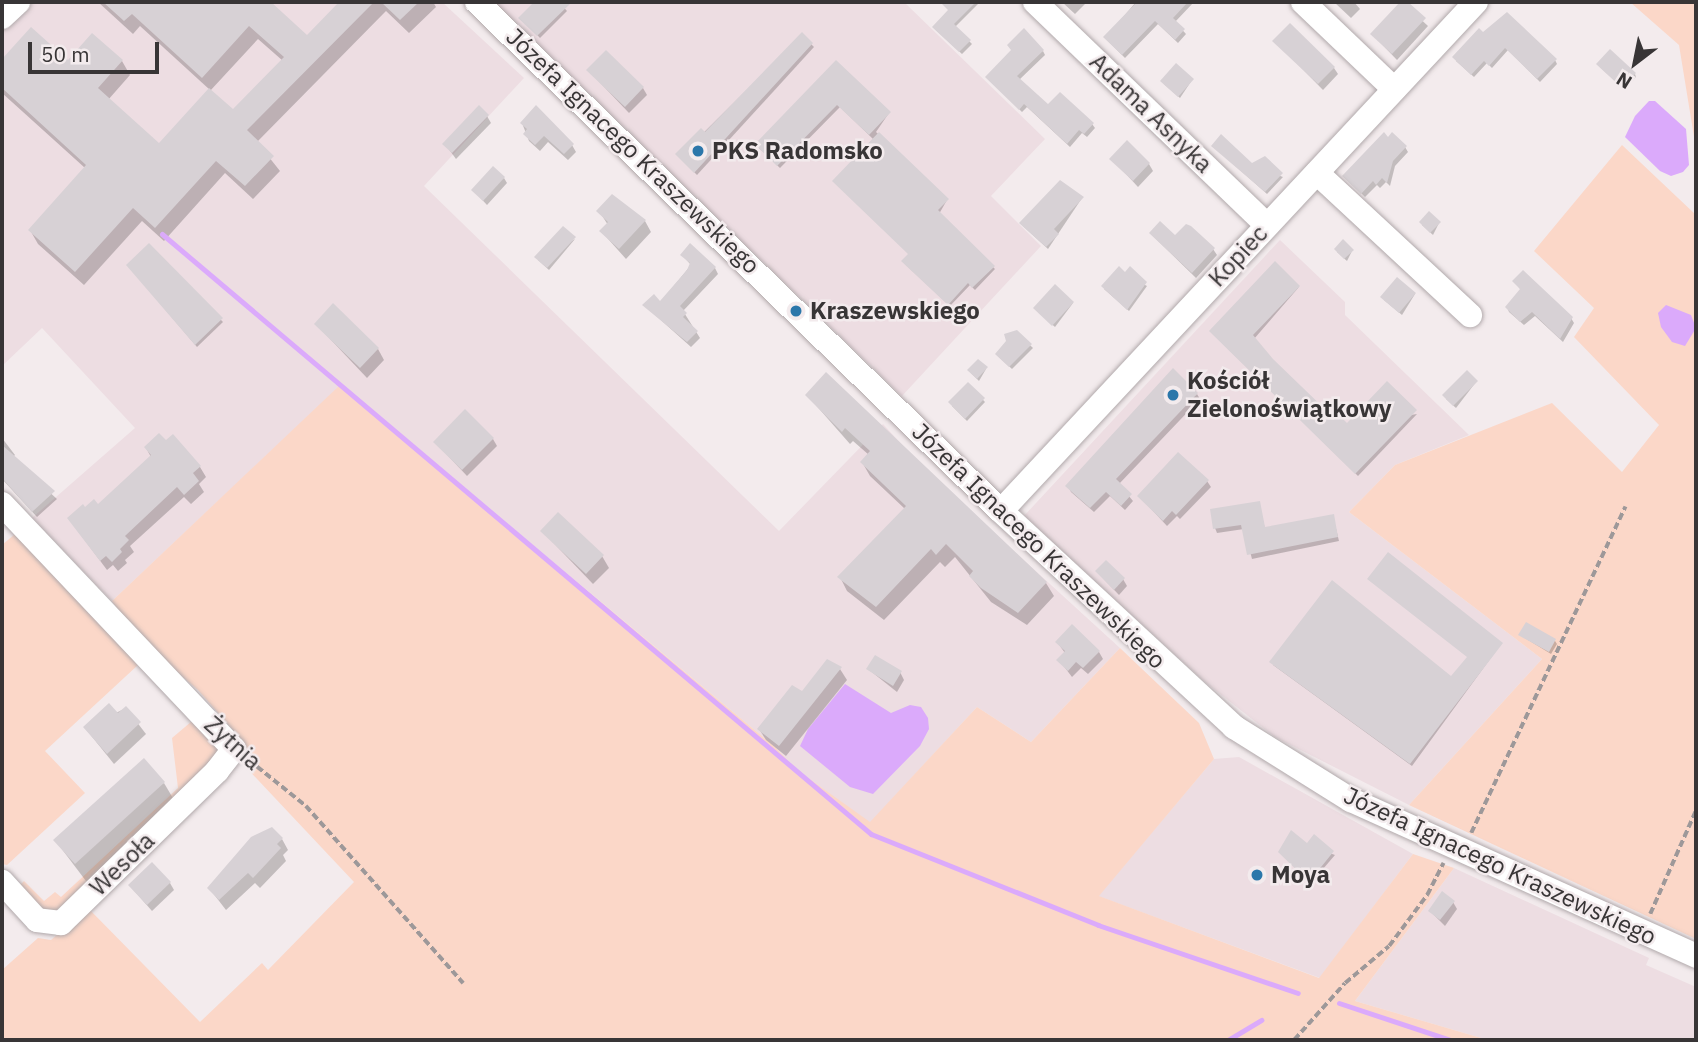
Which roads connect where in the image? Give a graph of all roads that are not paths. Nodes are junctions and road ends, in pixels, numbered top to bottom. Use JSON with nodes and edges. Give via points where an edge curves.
{"nodes":[{"id":1,"x":18,"y":2,"type":"edge"},
{"id":2,"x":477,"y":2,"type":"edge"},
{"id":3,"x":1035,"y":2,"type":"edge"},
{"id":4,"x":1303,"y":2,"type":"edge"},
{"id":5,"x":1476,"y":2,"type":"edge"},
{"id":6,"x":2,"y":18,"type":"edge"},
{"id":7,"x":1394,"y":89,"type":"junction"},
{"id":8,"x":1317,"y":173,"type":"junction"},
{"id":9,"x":1267,"y":225,"type":"junction"},
{"id":10,"x":1470,"y":315,"type":"dead end"},
{"id":11,"x":2,"y":504,"type":"edge"},
{"id":12,"x":1001,"y":511,"type":"junction"},
{"id":13,"x":234,"y":749,"type":"joint"},
{"id":14,"x":2,"y":882,"type":"edge"},
{"id":15,"x":1696,"y":956,"type":"edge"}],
"edges":[{"from":1,"to":6,"type":"street"},
{"from":2,"to":12,"type":"street","name":"Józefa Ignacego Kraszewskiego"},
{"from":3,"to":9,"type":"street","name":"Adama Asnyka"},
{"from":4,"to":7,"type":"street"},
{"from":5,"to":7,"type":"street","name":"Kopiec"},
{"from":7,"to":8,"type":"street","name":"Kopiec"},
{"from":8,"to":9,"type":"street","name":"Kopiec"},
{"from":8,"to":10,"type":"street"},
{"from":9,"to":12,"type":"street","name":"Kopiec"},
{"from":11,"to":13,"type":"street","name":"Żytnia"},
{"from":12,"to":15,"type":"street","name":"Józefa Ignacego Kraszewskiego","via":[[1234,727],[1351,800],[1453,856]]},
{"from":13,"to":14,"type":"street","name":"Wesoła","via":[[61,923],[37,920]]}]}
